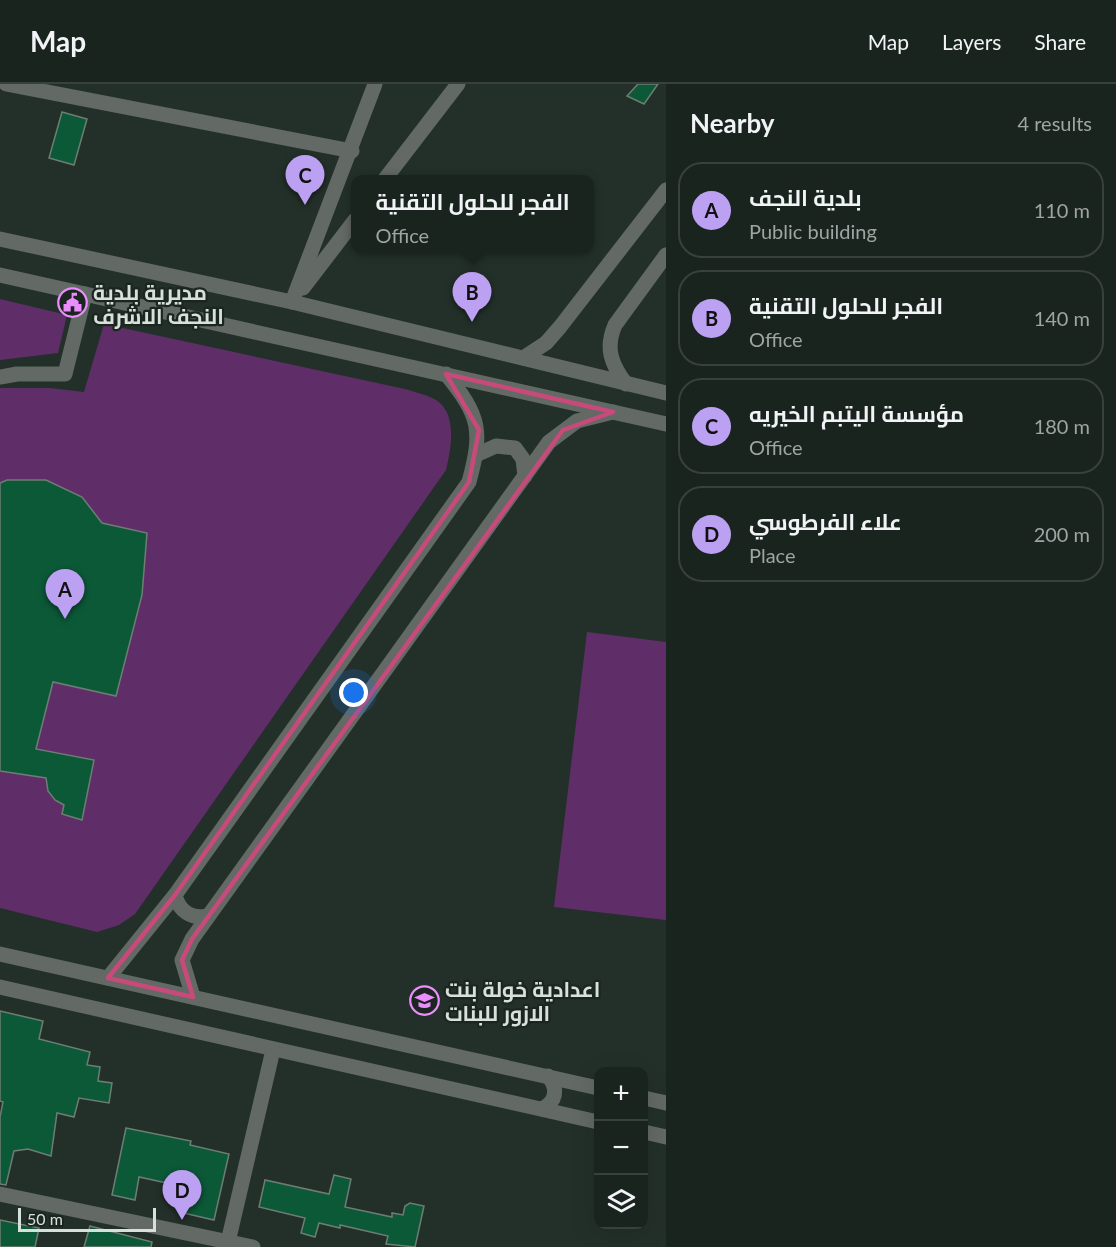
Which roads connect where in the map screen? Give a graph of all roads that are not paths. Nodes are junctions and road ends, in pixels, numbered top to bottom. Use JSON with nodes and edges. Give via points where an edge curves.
{"nodes":[{"id":1,"x":6,"y":84,"type":"edge"},
{"id":2,"x":375,"y":84,"type":"edge"},
{"id":3,"x":458,"y":84,"type":"edge"},
{"id":4,"x":352,"y":151,"type":"junction"},
{"id":5,"x":390,"y":175,"type":"edge"},
{"id":6,"x":666,"y":190,"type":"edge"},
{"id":7,"x":351,"y":225,"type":"edge"},
{"id":8,"x":0,"y":239,"type":"edge"},
{"id":9,"x":666,"y":255,"type":"edge"},
{"id":10,"x":0,"y":275,"type":"edge"},
{"id":11,"x":85,"y":294,"type":"junction"},
{"id":12,"x":292,"y":302,"type":"junction"},
{"id":13,"x":523,"y":358,"type":"junction"},
{"id":14,"x":446,"y":374,"type":"junction"},
{"id":15,"x":0,"y":377,"type":"edge"},
{"id":16,"x":626,"y":384,"type":"junction"},
{"id":17,"x":666,"y":393,"type":"edge"},
{"id":18,"x":612,"y":412,"type":"junction"},
{"id":19,"x":666,"y":424,"type":"edge"},
{"id":20,"x":476,"y":455,"type":"junction"},
{"id":21,"x":525,"y":476,"type":"junction"},
{"id":22,"x":175,"y":895,"type":"junction"},
{"id":23,"x":208,"y":916,"type":"junction"},
{"id":24,"x":0,"y":954,"type":"edge"},
{"id":25,"x":108,"y":978,"type":"junction"},
{"id":26,"x":0,"y":987,"type":"edge"},
{"id":27,"x":193,"y":997,"type":"junction"},
{"id":28,"x":273,"y":1050,"type":"junction"},
{"id":29,"x":549,"y":1076,"type":"junction"},
{"id":30,"x":594,"y":1087,"type":"edge"},
{"id":31,"x":648,"y":1099,"type":"edge"},
{"id":32,"x":666,"y":1103,"type":"edge"},
{"id":33,"x":542,"y":1109,"type":"junction"},
{"id":34,"x":594,"y":1121,"type":"edge"},
{"id":35,"x":648,"y":1133,"type":"edge"},
{"id":36,"x":666,"y":1137,"type":"edge"},
{"id":37,"x":0,"y":1194,"type":"edge"},
{"id":38,"x":228,"y":1242,"type":"junction"},
{"id":39,"x":253,"y":1247,"type":"edge"}],
"edges":[{"from":1,"to":4,"type":"street"},
{"from":2,"to":4,"type":"street"},
{"from":3,"to":5,"type":"street"},
{"from":4,"to":12,"type":"street"},
{"from":6,"to":13,"type":"street","via":[[560,327],[546,343]]},
{"from":7,"to":12,"type":"street"},
{"from":8,"to":12,"type":"street"},
{"from":9,"to":16,"type":"street","via":[[610,336],[613,367]]},
{"from":10,"to":11,"type":"street"},
{"from":11,"to":14,"type":"street"},
{"from":11,"to":15,"type":"street","via":[[65,374]]},
{"from":12,"to":13,"type":"street"},
{"from":13,"to":16,"type":"street"},
{"from":14,"to":18,"type":"street"},
{"from":14,"to":20,"type":"street","via":[[465,400],[479,430]]},
{"from":16,"to":17,"type":"street"},
{"from":18,"to":19,"type":"street"},
{"from":18,"to":21,"type":"street","via":[[577,421],[563,430],[549,442]]},
{"from":20,"to":21,"type":"street","via":[[496,446],[515,448],[524,459]]},
{"from":20,"to":22,"type":"street","via":[[469,482]]},
{"from":21,"to":23,"type":"street"},
{"from":22,"to":23,"type":"street","via":[[178,906],[189,914],[198,918]]},
{"from":22,"to":25,"type":"street"},
{"from":23,"to":27,"type":"street","via":[[182,960]]},
{"from":24,"to":25,"type":"street"},
{"from":25,"to":27,"type":"street"},
{"from":26,"to":28,"type":"street"},
{"from":27,"to":29,"type":"street"},
{"from":28,"to":33,"type":"street"},
{"from":28,"to":38,"type":"street"},
{"from":29,"to":30,"type":"street"},
{"from":29,"to":33,"type":"street","via":[[555,1095]]},
{"from":31,"to":32,"type":"street"},
{"from":33,"to":34,"type":"street"},
{"from":35,"to":36,"type":"street"},
{"from":37,"to":38,"type":"street"},
{"from":38,"to":39,"type":"street"}]}
